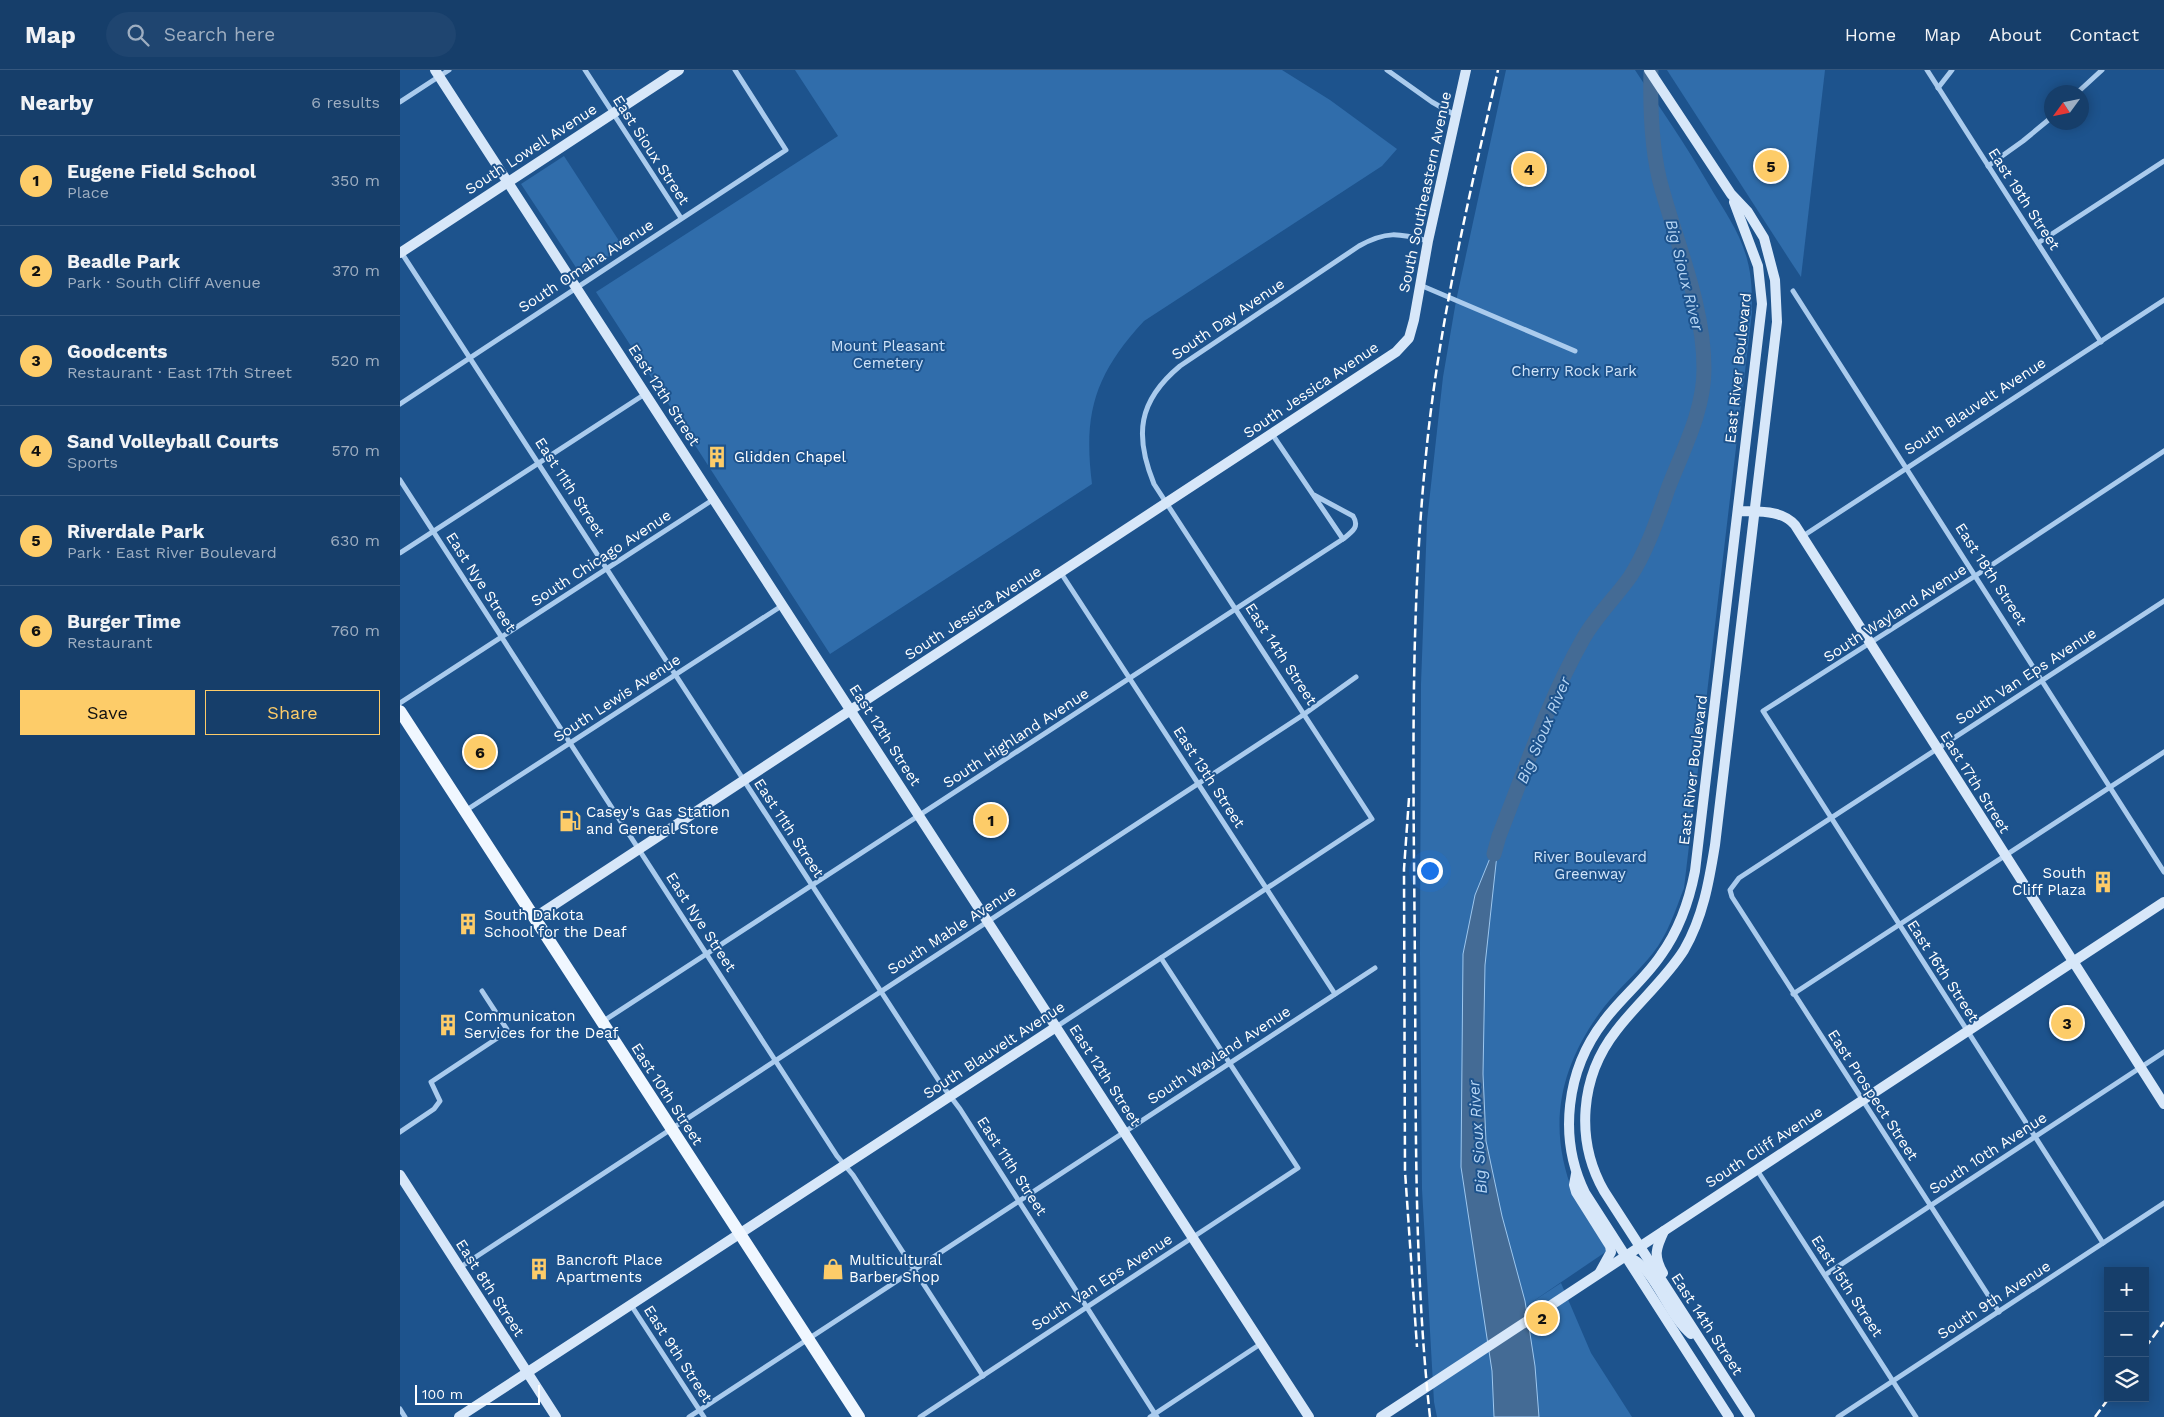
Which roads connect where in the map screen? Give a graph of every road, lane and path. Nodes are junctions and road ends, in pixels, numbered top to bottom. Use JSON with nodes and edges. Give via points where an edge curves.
{"nodes":[{"id":1,"x":449,"y":70,"type":"edge"},
{"id":2,"x":585,"y":70,"type":"edge"},
{"id":3,"x":679,"y":70,"type":"edge"},
{"id":4,"x":735,"y":70,"type":"edge"},
{"id":5,"x":1387,"y":70,"type":"edge"},
{"id":6,"x":1466,"y":70,"type":"edge"},
{"id":7,"x":1649,"y":70,"type":"edge"},
{"id":8,"x":1927,"y":70,"type":"edge"},
{"id":9,"x":1952,"y":70,"type":"edge"},
{"id":10,"x":2102,"y":70,"type":"edge"},
{"id":11,"x":437,"y":73,"type":"edge"},
{"id":12,"x":2086,"y":85,"type":"edge"},
{"id":13,"x":1938,"y":88,"type":"junction"},
{"id":14,"x":400,"y":102,"type":"edge"},
{"id":15,"x":612,"y":113,"type":"junction"},
{"id":16,"x":1456,"y":115,"type":"junction"},
{"id":17,"x":2044,"y":124,"type":"edge"},
{"id":18,"x":2164,"y":161,"type":"edge"},
{"id":19,"x":1988,"y":166,"type":"junction"},
{"id":20,"x":507,"y":182,"type":"junction"},
{"id":21,"x":1731,"y":194,"type":"junction"},
{"id":22,"x":681,"y":218,"type":"junction"},
{"id":23,"x":1428,"y":241,"type":"junction"},
{"id":24,"x":2038,"y":244,"type":"junction"},
{"id":25,"x":401,"y":252,"type":"edge"},
{"id":26,"x":1420,"y":285,"type":"junction"},
{"id":27,"x":576,"y":288,"type":"junction"},
{"id":28,"x":1793,"y":291,"type":"dead end"},
{"id":29,"x":2164,"y":300,"type":"edge"},
{"id":30,"x":1414,"y":320,"type":"joint"},
{"id":31,"x":2101,"y":342,"type":"junction"},
{"id":32,"x":1576,"y":351,"type":"dead end"},
{"id":33,"x":470,"y":358,"type":"junction"},
{"id":34,"x":646,"y":394,"type":"junction"},
{"id":35,"x":400,"y":404,"type":"edge"},
{"id":36,"x":1272,"y":434,"type":"junction"},
{"id":37,"x":2164,"y":451,"type":"edge"},
{"id":38,"x":539,"y":462,"type":"junction"},
{"id":39,"x":1907,"y":469,"type":"junction"},
{"id":40,"x":400,"y":480,"type":"edge"},
{"id":41,"x":1314,"y":495,"type":"junction"},
{"id":42,"x":714,"y":499,"type":"junction"},
{"id":43,"x":1166,"y":504,"type":"junction"},
{"id":44,"x":1738,"y":511,"type":"junction"},
{"id":45,"x":1756,"y":512,"type":"junction"},
{"id":46,"x":433,"y":531,"type":"junction"},
{"id":47,"x":1803,"y":536,"type":"junction"},
{"id":48,"x":1343,"y":539,"type":"junction"},
{"id":49,"x":400,"y":553,"type":"edge"},
{"id":50,"x":608,"y":568,"type":"junction"},
{"id":51,"x":1061,"y":573,"type":"junction"},
{"id":52,"x":1975,"y":576,"type":"junction"},
{"id":53,"x":2164,"y":601,"type":"edge"},
{"id":54,"x":783,"y":605,"type":"junction"},
{"id":55,"x":1234,"y":610,"type":"junction"},
{"id":56,"x":502,"y":637,"type":"junction"},
{"id":57,"x":1870,"y":644,"type":"junction"},
{"id":58,"x":676,"y":675,"type":"junction"},
{"id":59,"x":1128,"y":678,"type":"junction"},
{"id":60,"x":1356,"y":678,"type":"dead end"},
{"id":61,"x":2042,"y":681,"type":"junction"},
{"id":62,"x":400,"y":703,"type":"edge"},
{"id":63,"x":400,"y":711,"type":"edge"},
{"id":64,"x":851,"y":711,"type":"junction"},
{"id":65,"x":1763,"y":711,"type":"joint"},
{"id":66,"x":1303,"y":715,"type":"junction"},
{"id":67,"x":570,"y":742,"type":"junction"},
{"id":68,"x":1937,"y":750,"type":"junction"},
{"id":69,"x":2164,"y":752,"type":"edge"},
{"id":70,"x":744,"y":781,"type":"junction"},
{"id":71,"x":1198,"y":783,"type":"junction"},
{"id":72,"x":2109,"y":787,"type":"junction"},
{"id":73,"x":464,"y":812,"type":"junction"},
{"id":74,"x":920,"y":816,"type":"junction"},
{"id":75,"x":1832,"y":818,"type":"junction"},
{"id":76,"x":1372,"y":820,"type":"joint"},
{"id":77,"x":639,"y":849,"type":"junction"},
{"id":78,"x":2004,"y":856,"type":"junction"},
{"id":79,"x":2164,"y":872,"type":"edge"},
{"id":80,"x":812,"y":886,"type":"junction"},
{"id":81,"x":1267,"y":888,"type":"junction"},
{"id":82,"x":1730,"y":890,"type":"joint"},
{"id":83,"x":2164,"y":902,"type":"edge"},
{"id":84,"x":534,"y":918,"type":"junction"},
{"id":85,"x":988,"y":921,"type":"junction"},
{"id":86,"x":1898,"y":924,"type":"junction"},
{"id":87,"x":706,"y":954,"type":"junction"},
{"id":88,"x":1161,"y":958,"type":"junction"},
{"id":89,"x":2072,"y":962,"type":"junction"},
{"id":90,"x":1376,"y":968,"type":"dead end"},
{"id":91,"x":482,"y":991,"type":"dead end"},
{"id":92,"x":880,"y":992,"type":"junction"},
{"id":93,"x":1335,"y":994,"type":"junction"},
{"id":94,"x":1793,"y":994,"type":"junction"},
{"id":95,"x":602,"y":1022,"type":"junction"},
{"id":96,"x":1056,"y":1027,"type":"junction"},
{"id":97,"x":1968,"y":1032,"type":"junction"},
{"id":98,"x":2164,"y":1052,"type":"edge"},
{"id":99,"x":775,"y":1060,"type":"junction"},
{"id":100,"x":1230,"y":1062,"type":"junction"},
{"id":101,"x":2140,"y":1067,"type":"junction"},
{"id":102,"x":950,"y":1096,"type":"junction"},
{"id":103,"x":1863,"y":1101,"type":"junction"},
{"id":104,"x":2164,"y":1104,"type":"edge"},
{"id":105,"x":670,"y":1129,"type":"junction"},
{"id":106,"x":400,"y":1132,"type":"edge"},
{"id":107,"x":1125,"y":1132,"type":"junction"},
{"id":108,"x":2034,"y":1138,"type":"junction"},
{"id":109,"x":1570,"y":1149,"type":"junction"},
{"id":110,"x":844,"y":1166,"type":"junction"},
{"id":111,"x":1757,"y":1170,"type":"junction"},
{"id":112,"x":1576,"y":1174,"type":"junction"},
{"id":113,"x":400,"y":1175,"type":"edge"},
{"id":114,"x":1020,"y":1202,"type":"junction"},
{"id":115,"x":2164,"y":1203,"type":"edge"},
{"id":116,"x":1930,"y":1206,"type":"junction"},
{"id":117,"x":1664,"y":1231,"type":"junction"},
{"id":118,"x":739,"y":1234,"type":"junction"},
{"id":119,"x":1194,"y":1237,"type":"junction"},
{"id":120,"x":2103,"y":1243,"type":"junction"},
{"id":121,"x":1639,"y":1247,"type":"junction"},
{"id":122,"x":1626,"y":1256,"type":"junction"},
{"id":123,"x":459,"y":1268,"type":"junction"},
{"id":124,"x":914,"y":1271,"type":"junction"},
{"id":125,"x":1599,"y":1274,"type":"junction"},
{"id":126,"x":1825,"y":1275,"type":"junction"},
{"id":127,"x":632,"y":1305,"type":"junction"},
{"id":128,"x":1086,"y":1308,"type":"junction"},
{"id":129,"x":1999,"y":1312,"type":"junction"},
{"id":130,"x":808,"y":1339,"type":"junction"},
{"id":131,"x":1699,"y":1339,"type":"junction"},
{"id":132,"x":1262,"y":1343,"type":"junction"},
{"id":133,"x":527,"y":1372,"type":"junction"},
{"id":134,"x":983,"y":1376,"type":"junction"},
{"id":135,"x":1893,"y":1381,"type":"junction"},
{"id":136,"x":400,"y":1409,"type":"edge"},
{"id":137,"x":700,"y":1410,"type":"junction"},
{"id":138,"x":1154,"y":1416,"type":"edge"},
{"id":139,"x":405,"y":1417,"type":"edge"},
{"id":140,"x":459,"y":1417,"type":"edge"},
{"id":141,"x":556,"y":1417,"type":"edge"},
{"id":142,"x":689,"y":1417,"type":"edge"},
{"id":143,"x":704,"y":1417,"type":"edge"},
{"id":144,"x":859,"y":1417,"type":"edge"},
{"id":145,"x":920,"y":1417,"type":"edge"},
{"id":146,"x":1309,"y":1417,"type":"edge"},
{"id":147,"x":1381,"y":1417,"type":"edge"},
{"id":148,"x":1729,"y":1417,"type":"edge"},
{"id":149,"x":1750,"y":1417,"type":"edge"},
{"id":150,"x":1838,"y":1417,"type":"edge"},
{"id":151,"x":1916,"y":1417,"type":"edge"}],
"edges":[{"from":1,"to":11,"type":"street"},
{"from":2,"to":15,"type":"street","name":"East Sioux Street"},
{"from":3,"to":15,"type":"street","name":"South Lowell Avenue"},
{"from":4,"to":22,"type":"street","name":"South Omaha Avenue","via":[[786,150]]},
{"from":5,"to":16,"type":"street"},
{"from":6,"to":16,"type":"street","name":"South Southeastern Avenue"},
{"from":7,"to":21,"type":"street"},
{"from":8,"to":13,"type":"street","name":"East 19th Street"},
{"from":9,"to":13,"type":"street"},
{"from":10,"to":12,"type":"street"},
{"from":11,"to":14,"type":"street"},
{"from":11,"to":20,"type":"street","name":"East 12th Street"},
{"from":13,"to":19,"type":"street","name":"East 19th Street"},
{"from":15,"to":20,"type":"street","name":"South Lowell Avenue"},
{"from":15,"to":22,"type":"street","name":"East Sioux Street"},
{"from":16,"to":23,"type":"street","name":"South Southeastern Avenue"},
{"from":17,"to":19,"type":"street"},
{"from":18,"to":24,"type":"street"},
{"from":19,"to":24,"type":"street","name":"East 19th Street"},
{"from":20,"to":25,"type":"street","name":"South Lowell Avenue"},
{"from":20,"to":27,"type":"street","name":"East 12th Street"},
{"from":21,"to":44,"type":"street","name":"East River Boulevard","via":[[1755,254],[1762,292]]},
{"from":21,"to":45,"type":"street","name":"East River Boulevard","via":[[1748,212],[1764,238],[1777,293],[1777,322]]},
{"from":22,"to":27,"type":"street","name":"South Omaha Avenue"},
{"from":23,"to":26,"type":"street","name":"South Southeastern Avenue"},
{"from":23,"to":43,"type":"street","name":"South Day Avenue","via":[[1399,234],[1374,238],[1168,376],[1157,389],[1142,424],[1141,443],[1154,484]]},
{"from":24,"to":31,"type":"street","name":"East 19th Street"},
{"from":25,"to":33,"type":"street","name":"East 11th Street"},
{"from":26,"to":30,"type":"street","name":"South Southeastern Avenue"},
{"from":26,"to":32,"type":"street"},
{"from":27,"to":33,"type":"street","name":"South Omaha Avenue"},
{"from":27,"to":34,"type":"street","name":"East 12th Street"},
{"from":28,"to":39,"type":"street","name":"East 18th Street"},
{"from":29,"to":31,"type":"street","name":"South Blauvelt Avenue"},
{"from":30,"to":36,"type":"street","name":"South Jessica Avenue","via":[[1409,338],[1396,352]]},
{"from":31,"to":39,"type":"street","name":"South Blauvelt Avenue"},
{"from":33,"to":35,"type":"street","name":"South Omaha Avenue"},
{"from":33,"to":38,"type":"street","name":"East 11th Street"},
{"from":34,"to":38,"type":"street"},
{"from":34,"to":42,"type":"street","name":"East 12th Street"},
{"from":36,"to":41,"type":"street"},
{"from":36,"to":43,"type":"street","name":"South Jessica Avenue"},
{"from":37,"to":52,"type":"street","name":"South Wayland Avenue"},
{"from":38,"to":46,"type":"street"},
{"from":38,"to":50,"type":"street","name":"East 11th Street"},
{"from":39,"to":47,"type":"street","name":"South Blauvelt Avenue"},
{"from":39,"to":52,"type":"street","name":"East 18th Street"},
{"from":40,"to":46,"type":"street","name":"East Nye Street"},
{"from":41,"to":48,"type":"street"},
{"from":41,"to":48,"type":"street","via":[[1353,516],[1356,528]]},
{"from":42,"to":50,"type":"street","name":"South Chicago Avenue"},
{"from":42,"to":54,"type":"street","name":"East 12th Street"},
{"from":43,"to":51,"type":"street","name":"South Jessica Avenue"},
{"from":43,"to":55,"type":"street","name":"East 14th Street"},
{"from":44,"to":45,"type":"street","name":"East 17th Street"},
{"from":44,"to":109,"type":"street","name":"East River Boulevard","via":[[1700,843],[1691,892],[1680,923],[1661,956],[1608,1015],[1586,1050],[1571,1096]]},
{"from":45,"to":47,"type":"street","name":"East 17th Street","via":[[1785,516]]},
{"from":45,"to":121,"type":"street","name":"East River Boulevard","via":[[1706,895],[1694,930],[1674,965],[1607,1043],[1594,1070],[1586,1098],[1585,1129],[1593,1168]]},
{"from":46,"to":49,"type":"street"},
{"from":46,"to":56,"type":"street","name":"East Nye Street"},
{"from":47,"to":57,"type":"street","name":"East 17th Street"},
{"from":48,"to":55,"type":"street","name":"South Highland Avenue"},
{"from":50,"to":56,"type":"street","name":"South Chicago Avenue"},
{"from":50,"to":58,"type":"street","name":"East 11th Street"},
{"from":51,"to":59,"type":"street","name":"East 13th Street"},
{"from":51,"to":64,"type":"street","name":"South Jessica Avenue"},
{"from":52,"to":57,"type":"street","name":"South Wayland Avenue"},
{"from":52,"to":61,"type":"street","name":"East 18th Street"},
{"from":53,"to":61,"type":"street","name":"South Van Eps Avenue"},
{"from":54,"to":58,"type":"street","name":"South Lewis Avenue"},
{"from":54,"to":64,"type":"street","name":"East 12th Street"},
{"from":55,"to":59,"type":"street","name":"South Highland Avenue"},
{"from":55,"to":66,"type":"street","name":"East 14th Street"},
{"from":56,"to":62,"type":"street","name":"South Chicago Avenue"},
{"from":56,"to":67,"type":"street","name":"East Nye Street"},
{"from":57,"to":65,"type":"street","name":"South Wayland Avenue"},
{"from":57,"to":68,"type":"street","name":"East 17th Street"},
{"from":58,"to":67,"type":"street","name":"South Lewis Avenue"},
{"from":58,"to":70,"type":"street","name":"East 11th Street"},
{"from":59,"to":71,"type":"street","name":"East 13th Street"},
{"from":59,"to":74,"type":"street","name":"South Highland Avenue"},
{"from":60,"to":66,"type":"street","name":"South Mable Avenue"},
{"from":61,"to":68,"type":"street","name":"South Van Eps Avenue"},
{"from":61,"to":72,"type":"street","name":"East 18th Street"},
{"from":63,"to":73,"type":"main road","name":"East 10th Street"},
{"from":64,"to":70,"type":"street","name":"South Jessica Avenue"},
{"from":64,"to":74,"type":"street","name":"East 12th Street"},
{"from":65,"to":75,"type":"street","name":"East 16th Street"},
{"from":66,"to":71,"type":"street","name":"South Mable Avenue"},
{"from":66,"to":76,"type":"street","name":"East 14th Street"},
{"from":67,"to":73,"type":"street","name":"South Lewis Avenue"},
{"from":67,"to":77,"type":"street","name":"East Nye Street"},
{"from":68,"to":75,"type":"street","name":"South Van Eps Avenue"},
{"from":68,"to":78,"type":"street","name":"East 17th Street"},
{"from":69,"to":72,"type":"street"},
{"from":70,"to":77,"type":"street","name":"South Jessica Avenue"},
{"from":70,"to":80,"type":"street","name":"East 11th Street"},
{"from":71,"to":81,"type":"street","name":"East 13th Street"},
{"from":71,"to":85,"type":"street","name":"South Mable Avenue"},
{"from":72,"to":78,"type":"street"},
{"from":72,"to":79,"type":"street","name":"East 18th Street"},
{"from":73,"to":84,"type":"main road","name":"East 10th Street"},
{"from":74,"to":80,"type":"street","name":"South Highland Avenue"},
{"from":74,"to":85,"type":"street","name":"East 12th Street"},
{"from":75,"to":82,"type":"street","name":"South Van Eps Avenue","via":[[1740,878]]},
{"from":75,"to":86,"type":"street","name":"East 16th Street"},
{"from":76,"to":81,"type":"street","name":"South Blauvelt Avenue"},
{"from":77,"to":84,"type":"street","name":"South Jessica Avenue"},
{"from":77,"to":87,"type":"street","name":"East Nye Street"},
{"from":78,"to":86,"type":"street"},
{"from":78,"to":89,"type":"street","name":"East 17th Street"},
{"from":80,"to":87,"type":"street","name":"South Highland Avenue"},
{"from":80,"to":92,"type":"street","name":"East 11th Street"},
{"from":81,"to":88,"type":"street","name":"South Blauvelt Avenue"},
{"from":81,"to":93,"type":"street","name":"East 13th Street"},
{"from":82,"to":94,"type":"street","name":"East Prospect Street"},
{"from":83,"to":89,"type":"street","name":"South Cliff Avenue"},
{"from":84,"to":95,"type":"main road","name":"East 10th Street"},
{"from":85,"to":92,"type":"street","name":"South Mable Avenue"},
{"from":85,"to":96,"type":"street","name":"East 12th Street"},
{"from":86,"to":94,"type":"street"},
{"from":86,"to":97,"type":"street","name":"East 16th Street"},
{"from":87,"to":95,"type":"street","name":"South Highland Avenue"},
{"from":87,"to":99,"type":"street","name":"East Nye Street"},
{"from":88,"to":96,"type":"street","name":"South Blauvelt Avenue"},
{"from":88,"to":100,"type":"street"},
{"from":89,"to":97,"type":"street","name":"South Cliff Avenue"},
{"from":89,"to":101,"type":"street","name":"East 17th Street"},
{"from":90,"to":93,"type":"street","name":"South Wayland Avenue"},
{"from":91,"to":106,"type":"street","via":[[508,1031],[431,1082],[440,1101],[434,1109]]},
{"from":92,"to":99,"type":"street","name":"South Mable Avenue"},
{"from":92,"to":102,"type":"street","name":"East 11th Street"},
{"from":93,"to":100,"type":"street","name":"South Wayland Avenue"},
{"from":94,"to":103,"type":"street","name":"East Prospect Street"},
{"from":95,"to":105,"type":"main road","name":"East 10th Street"},
{"from":96,"to":102,"type":"street","name":"South Blauvelt Avenue"},
{"from":96,"to":107,"type":"street","name":"East 12th Street"},
{"from":97,"to":103,"type":"street","name":"South Cliff Avenue"},
{"from":97,"to":108,"type":"street","name":"East 16th Street"},
{"from":98,"to":101,"type":"street","name":"South 10th Avenue"},
{"from":99,"to":105,"type":"street","name":"South Mable Avenue"},
{"from":99,"to":110,"type":"street","name":"East Nye Street"},
{"from":100,"to":107,"type":"street","name":"South Wayland Avenue"},
{"from":100,"to":119,"type":"street","name":"South Van Eps Avenue","via":[[1298,1168]]},
{"from":101,"to":104,"type":"street","name":"East 17th Street"},
{"from":101,"to":108,"type":"street","name":"South 10th Avenue"},
{"from":102,"to":110,"type":"street","name":"South Blauvelt Avenue"},
{"from":102,"to":114,"type":"street","name":"East 11th Street"},
{"from":103,"to":111,"type":"street","name":"South Cliff Avenue"},
{"from":103,"to":116,"type":"street","name":"East Prospect Street"},
{"from":105,"to":118,"type":"main road","name":"East 10th Street"},
{"from":105,"to":123,"type":"street","name":"South Mable Avenue"},
{"from":107,"to":114,"type":"street","name":"South Wayland Avenue"},
{"from":107,"to":119,"type":"street","name":"East 12th Street"},
{"from":108,"to":116,"type":"street","name":"South 10th Avenue"},
{"from":108,"to":120,"type":"street","name":"East 16th Street"},
{"from":109,"to":112,"type":"street","name":"East River Boulevard"},
{"from":109,"to":121,"type":"street","via":[[1578,1158],[1588,1184],[1620,1237],[1629,1246]]},
{"from":110,"to":118,"type":"street","name":"South Blauvelt Avenue"},
{"from":110,"to":124,"type":"street","name":"East Nye Street"},
{"from":111,"to":117,"type":"street","name":"South Cliff Avenue"},
{"from":111,"to":126,"type":"street","name":"East 15th Street"},
{"from":112,"to":122,"type":"street","name":"East River Boulevard"},
{"from":112,"to":125,"type":"street","via":[[1576,1192],[1610,1249]]},
{"from":113,"to":123,"type":"street","name":"East 8th Street"},
{"from":114,"to":124,"type":"street","name":"South Wayland Avenue"},
{"from":114,"to":128,"type":"street","name":"East 11th Street"},
{"from":115,"to":120,"type":"street","name":"South 9th Avenue"},
{"from":116,"to":126,"type":"street","name":"South 10th Avenue"},
{"from":116,"to":129,"type":"street","name":"East Prospect Street"},
{"from":117,"to":121,"type":"street","name":"South Cliff Avenue"},
{"from":117,"to":131,"type":"street","via":[[1655,1248],[1655,1258],[1694,1320]]},
{"from":118,"to":127,"type":"street","name":"South Blauvelt Avenue"},
{"from":118,"to":130,"type":"main road","name":"East 10th Street"},
{"from":119,"to":128,"type":"street","name":"South Van Eps Avenue"},
{"from":119,"to":132,"type":"street","name":"East 12th Street"},
{"from":120,"to":129,"type":"street","name":"South 9th Avenue"},
{"from":121,"to":122,"type":"street","name":"South Cliff Avenue"},
{"from":121,"to":131,"type":"street","name":"East 14th Street"},
{"from":122,"to":125,"type":"street","name":"South Cliff Avenue"},
{"from":122,"to":131,"type":"street","via":[[1644,1268],[1682,1326]]},
{"from":122,"to":148,"type":"street"},
{"from":123,"to":133,"type":"street","name":"East 8th Street"},
{"from":124,"to":130,"type":"street","name":"South Wayland Avenue"},
{"from":124,"to":134,"type":"street","name":"East Nye Street"},
{"from":125,"to":147,"type":"street","name":"South Cliff Avenue"},
{"from":126,"to":135,"type":"street","name":"East 15th Street"},
{"from":127,"to":133,"type":"street","name":"South Blauvelt Avenue"},
{"from":127,"to":137,"type":"street","name":"East 9th Street"},
{"from":128,"to":134,"type":"street","name":"South Van Eps Avenue"},
{"from":128,"to":138,"type":"street","name":"East 11th Street"},
{"from":129,"to":135,"type":"street","name":"South 9th Avenue"},
{"from":130,"to":137,"type":"street","name":"South Wayland Avenue"},
{"from":130,"to":144,"type":"main road","name":"East 10th Street"},
{"from":131,"to":149,"type":"street","name":"East 14th Street"},
{"from":132,"to":138,"type":"street"},
{"from":132,"to":146,"type":"street","name":"East 12th Street"},
{"from":133,"to":140,"type":"street","name":"South Blauvelt Avenue"},
{"from":133,"to":141,"type":"street","name":"East 8th Street"},
{"from":134,"to":145,"type":"street","name":"South Van Eps Avenue"},
{"from":135,"to":150,"type":"street","name":"South 9th Avenue"},
{"from":135,"to":151,"type":"street","name":"East 15th Street"},
{"from":136,"to":139,"type":"street"},
{"from":137,"to":142,"type":"street","name":"South Wayland Avenue"},
{"from":137,"to":143,"type":"street","name":"East 9th Street"}]}
